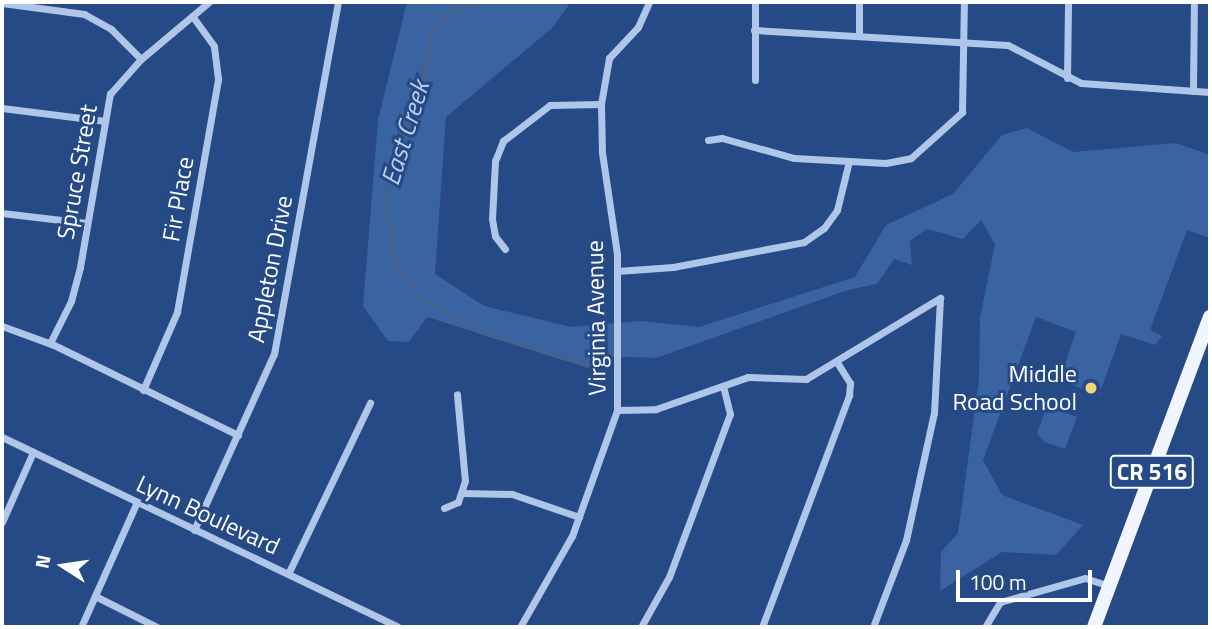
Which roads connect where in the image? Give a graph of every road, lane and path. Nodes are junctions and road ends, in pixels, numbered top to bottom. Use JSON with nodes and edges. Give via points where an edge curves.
{"nodes":[{"id":1,"x":209,"y":2,"type":"edge"},
{"id":2,"x":338,"y":2,"type":"edge"},
{"id":3,"x":649,"y":2,"type":"edge"},
{"id":4,"x":755,"y":2,"type":"edge"},
{"id":5,"x":859,"y":2,"type":"edge"},
{"id":6,"x":964,"y":2,"type":"edge"},
{"id":7,"x":1068,"y":2,"type":"edge"},
{"id":8,"x":1194,"y":2,"type":"edge"},
{"id":9,"x":2,"y":3,"type":"edge"},
{"id":10,"x":192,"y":16,"type":"junction"},
{"id":11,"x":754,"y":30,"type":"junction"},
{"id":12,"x":859,"y":35,"type":"junction"},
{"id":13,"x":965,"y":41,"type":"junction"},
{"id":14,"x":141,"y":59,"type":"junction"},
{"id":15,"x":1067,"y":78,"type":"junction"},
{"id":16,"x":755,"y":80,"type":"dead end"},
{"id":17,"x":1193,"y":91,"type":"junction"},
{"id":18,"x":1210,"y":92,"type":"edge"},
{"id":19,"x":601,"y":104,"type":"junction"},
{"id":20,"x":2,"y":108,"type":"edge"},
{"id":21,"x":105,"y":121,"type":"junction"},
{"id":22,"x":708,"y":139,"type":"dead end"},
{"id":23,"x":849,"y":161,"type":"junction"},
{"id":24,"x":2,"y":213,"type":"edge"},
{"id":25,"x":86,"y":222,"type":"junction"},
{"id":26,"x":505,"y":249,"type":"dead end"},
{"id":27,"x":617,"y":271,"type":"junction"},
{"id":28,"x":1210,"y":317,"type":"edge"},
{"id":29,"x":2,"y":326,"type":"edge"},
{"id":30,"x":50,"y":343,"type":"junction"},
{"id":31,"x":837,"y":362,"type":"junction"},
{"id":32,"x":723,"y":386,"type":"junction"},
{"id":33,"x":143,"y":390,"type":"junction"},
{"id":34,"x":457,"y":394,"type":"dead end"},
{"id":35,"x":370,"y":403,"type":"dead end"},
{"id":36,"x":617,"y":411,"type":"junction"},
{"id":37,"x":238,"y":435,"type":"junction"},
{"id":38,"x":2,"y":438,"type":"edge"},
{"id":39,"x":33,"y":453,"type":"junction"},
{"id":40,"x":462,"y":493,"type":"junction"},
{"id":41,"x":137,"y":502,"type":"junction"},
{"id":42,"x":444,"y":508,"type":"dead end"},
{"id":43,"x":579,"y":517,"type":"junction"},
{"id":44,"x":2,"y":522,"type":"edge"},
{"id":45,"x":194,"y":530,"type":"junction"},
{"id":46,"x":288,"y":574,"type":"junction"},
{"id":47,"x":1110,"y":586,"type":"junction"},
{"id":48,"x":95,"y":596,"type":"junction"},
{"id":49,"x":392,"y":626,"type":"edge"},
{"id":50,"x":81,"y":627,"type":"edge"},
{"id":51,"x":157,"y":627,"type":"edge"},
{"id":52,"x":520,"y":627,"type":"edge"},
{"id":53,"x":641,"y":627,"type":"edge"},
{"id":54,"x":762,"y":627,"type":"edge"},
{"id":55,"x":873,"y":627,"type":"edge"},
{"id":56,"x":985,"y":627,"type":"edge"},
{"id":57,"x":1094,"y":627,"type":"edge"}],
"edges":[{"from":1,"to":10,"type":"street","name":"Spruce Street"},
{"from":2,"to":37,"type":"street","name":"Appleton Drive","via":[[280,328],[265,379]]},
{"from":3,"to":19,"type":"street","name":"Virginia Avenue","via":[[638,27],[609,58]]},
{"from":4,"to":11,"type":"street"},
{"from":5,"to":12,"type":"street"},
{"from":6,"to":13,"type":"street"},
{"from":7,"to":15,"type":"street"},
{"from":8,"to":17,"type":"street"},
{"from":9,"to":14,"type":"street","via":[[84,14],[111,29]]},
{"from":10,"to":14,"type":"street","name":"Spruce Street"},
{"from":10,"to":33,"type":"street","name":"Fir Place","via":[[214,46],[218,79],[177,312]]},
{"from":11,"to":12,"type":"street"},
{"from":11,"to":16,"type":"street"},
{"from":12,"to":13,"type":"street"},
{"from":13,"to":15,"type":"street","via":[[1017,47]]},
{"from":13,"to":23,"type":"street","via":[[965,86],[958,120],[911,158],[895,163]]},
{"from":14,"to":21,"type":"street","name":"Spruce Street","via":[[116,84]]},
{"from":15,"to":17,"type":"street","via":[[1081,83]]},
{"from":17,"to":18,"type":"street"},
{"from":19,"to":26,"type":"street","via":[[550,105],[503,141],[495,161],[492,219],[495,236]]},
{"from":19,"to":27,"type":"street","name":"Virginia Avenue","via":[[602,153]]},
{"from":20,"to":21,"type":"street"},
{"from":21,"to":25,"type":"street","name":"Spruce Street"},
{"from":22,"to":23,"type":"street","via":[[722,138],[794,158]]},
{"from":23,"to":27,"type":"street","via":[[837,210],[824,228],[804,243],[673,267]]},
{"from":24,"to":25,"type":"street"},
{"from":25,"to":30,"type":"street","name":"Spruce Street","via":[[71,301]]},
{"from":27,"to":36,"type":"street","name":"Virginia Avenue"},
{"from":28,"to":47,"type":"main road","number":"CR 516"},
{"from":29,"to":30,"type":"street"},
{"from":30,"to":33,"type":"street"},
{"from":31,"to":32,"type":"street","via":[[806,379],[757,377]]},
{"from":31,"to":54,"type":"street","via":[[850,383],[849,395]]},
{"from":31,"to":55,"type":"street","via":[[940,298],[934,413],[906,540]]},
{"from":32,"to":36,"type":"street","via":[[656,409]]},
{"from":32,"to":53,"type":"street","via":[[730,414],[669,577]]},
{"from":33,"to":37,"type":"street"},
{"from":34,"to":40,"type":"street","via":[[465,481]]},
{"from":35,"to":46,"type":"street"},
{"from":36,"to":43,"type":"street","name":"Virginia Avenue"},
{"from":37,"to":45,"type":"street","name":"Appleton Drive"},
{"from":38,"to":39,"type":"street","name":"Lynn Boulevard"},
{"from":39,"to":41,"type":"street","name":"Lynn Boulevard"},
{"from":39,"to":44,"type":"street"},
{"from":40,"to":42,"type":"street","via":[[458,502]]},
{"from":40,"to":43,"type":"street","via":[[524,496]]},
{"from":41,"to":45,"type":"street","name":"Lynn Boulevard"},
{"from":41,"to":48,"type":"street"},
{"from":43,"to":52,"type":"street","name":"Virginia Avenue"},
{"from":45,"to":46,"type":"street","name":"Lynn Boulevard"},
{"from":46,"to":49,"type":"street","name":"Lynn Boulevard"},
{"from":47,"to":56,"type":"street","via":[[1085,579],[1000,602]]},
{"from":47,"to":57,"type":"main road","number":"CR 516"},
{"from":48,"to":50,"type":"street"},
{"from":48,"to":51,"type":"street"}]}
